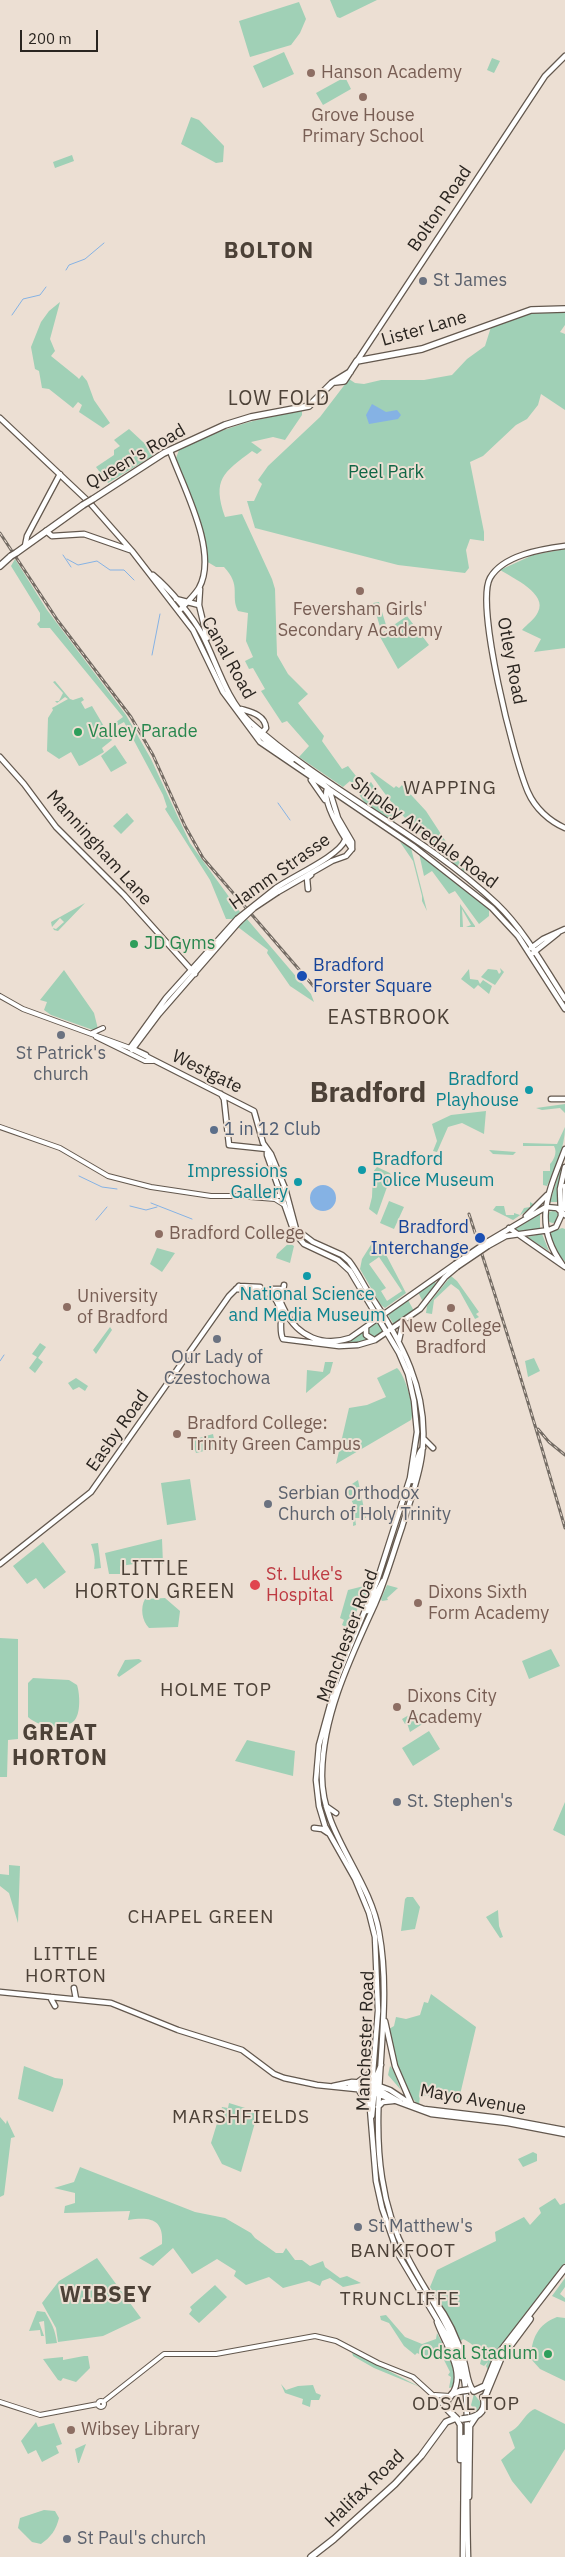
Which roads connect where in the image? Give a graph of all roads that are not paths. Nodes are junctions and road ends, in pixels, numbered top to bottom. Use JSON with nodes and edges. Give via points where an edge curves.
{"nodes":[{"id":1,"x":565,"y":56,"type":"edge"},
{"id":2,"x":565,"y":310,"type":"edge"},
{"id":3,"x":363,"y":351,"type":"junction"},
{"id":4,"x":366,"y":359,"type":"junction"},
{"id":5,"x":357,"y":361,"type":"junction"},
{"id":6,"x":351,"y":370,"type":"junction"},
{"id":7,"x":332,"y":383,"type":"junction"},
{"id":8,"x":0,"y":418,"type":"edge"},
{"id":9,"x":167,"y":452,"type":"junction"},
{"id":10,"x":60,"y":474,"type":"junction"},
{"id":11,"x":46,"y":531,"type":"junction"},
{"id":12,"x":25,"y":546,"type":"junction"},
{"id":13,"x":565,"y":546,"type":"edge"},
{"id":14,"x":132,"y":551,"type":"junction"},
{"id":15,"x":0,"y":566,"type":"edge"},
{"id":16,"x":148,"y":571,"type":"junction"},
{"id":17,"x":200,"y":588,"type":"junction"},
{"id":18,"x":174,"y":598,"type":"junction"},
{"id":19,"x":188,"y":601,"type":"junction"},
{"id":20,"x":199,"y":605,"type":"junction"},
{"id":21,"x":182,"y":607,"type":"junction"},
{"id":22,"x":178,"y":612,"type":"junction"},
{"id":23,"x":201,"y":617,"type":"junction"},
{"id":24,"x":194,"y":626,"type":"junction"},
{"id":25,"x":209,"y":649,"type":"junction"},
{"id":26,"x":239,"y":708,"type":"junction"},
{"id":27,"x":260,"y":735,"type":"junction"},
{"id":28,"x":0,"y":757,"type":"edge"},
{"id":29,"x":303,"y":772,"type":"junction"},
{"id":30,"x":337,"y":786,"type":"junction"},
{"id":31,"x":328,"y":789,"type":"junction"},
{"id":32,"x":335,"y":809,"type":"junction"},
{"id":33,"x":357,"y":810,"type":"junction"},
{"id":34,"x":334,"y":817,"type":"junction"},
{"id":35,"x":565,"y":828,"type":"edge"},
{"id":36,"x":407,"y":836,"type":"junction"},
{"id":37,"x":348,"y":839,"type":"junction"},
{"id":38,"x":413,"y":846,"type":"junction"},
{"id":39,"x":351,"y":848,"type":"junction"},
{"id":40,"x":336,"y":853,"type":"junction"},
{"id":41,"x":320,"y":868,"type":"junction"},
{"id":42,"x":296,"y":874,"type":"junction"},
{"id":43,"x":308,"y":889,"type":"dead end"},
{"id":44,"x":479,"y":889,"type":"junction"},
{"id":45,"x":277,"y":890,"type":"junction"},
{"id":46,"x":497,"y":912,"type":"junction"},
{"id":47,"x":238,"y":920,"type":"junction"},
{"id":48,"x":226,"y":929,"type":"junction"},
{"id":49,"x":563,"y":929,"type":"edge"},
{"id":50,"x":225,"y":938,"type":"junction"},
{"id":51,"x":531,"y":952,"type":"junction"},
{"id":52,"x":200,"y":960,"type":"junction"},
{"id":53,"x":186,"y":963,"type":"junction"},
{"id":54,"x":194,"y":971,"type":"junction"},
{"id":55,"x":186,"y":976,"type":"junction"},
{"id":56,"x":0,"y":996,"type":"edge"},
{"id":57,"x":565,"y":999,"type":"edge"},
{"id":58,"x":565,"y":1009,"type":"edge"},
{"id":59,"x":103,"y":1028,"type":"dead end"},
{"id":60,"x":90,"y":1033,"type":"junction"},
{"id":61,"x":140,"y":1038,"type":"junction"},
{"id":62,"x":130,"y":1050,"type":"junction"},
{"id":63,"x":147,"y":1057,"type":"junction"},
{"id":64,"x":153,"y":1061,"type":"junction"},
{"id":65,"x":220,"y":1093,"type":"junction"},
{"id":66,"x":552,"y":1099,"type":"dead end"},
{"id":67,"x":565,"y":1099,"type":"edge"},
{"id":68,"x":235,"y":1101,"type":"junction"},
{"id":69,"x":224,"y":1104,"type":"junction"},
{"id":70,"x":0,"y":1127,"type":"edge"},
{"id":71,"x":267,"y":1149,"type":"junction"},
{"id":72,"x":565,"y":1149,"type":"edge"},
{"id":73,"x":565,"y":1167,"type":"edge"},
{"id":74,"x":279,"y":1185,"type":"junction"},
{"id":75,"x":565,"y":1186,"type":"edge"},
{"id":76,"x":548,"y":1194,"type":"junction"},
{"id":77,"x":248,"y":1196,"type":"junction"},
{"id":78,"x":270,"y":1196,"type":"junction"},
{"id":79,"x":285,"y":1196,"type":"junction"},
{"id":80,"x":546,"y":1207,"type":"junction"},
{"id":81,"x":564,"y":1212,"type":"edge"},
{"id":82,"x":288,"y":1214,"type":"junction"},
{"id":83,"x":517,"y":1223,"type":"junction"},
{"id":84,"x":545,"y":1223,"type":"junction"},
{"id":85,"x":556,"y":1227,"type":"junction"},
{"id":86,"x":509,"y":1228,"type":"junction"},
{"id":87,"x":546,"y":1230,"type":"junction"},
{"id":88,"x":519,"y":1234,"type":"junction"},
{"id":89,"x":487,"y":1244,"type":"junction"},
{"id":90,"x":563,"y":1265,"type":"edge"},
{"id":91,"x":456,"y":1266,"type":"junction"},
{"id":92,"x":351,"y":1267,"type":"junction"},
{"id":93,"x":237,"y":1288,"type":"junction"},
{"id":94,"x":269,"y":1289,"type":"junction"},
{"id":95,"x":276,"y":1295,"type":"junction"},
{"id":96,"x":281,"y":1303,"type":"junction"},
{"id":97,"x":372,"y":1308,"type":"junction"},
{"id":98,"x":381,"y":1316,"type":"junction"},
{"id":99,"x":404,"y":1320,"type":"junction"},
{"id":100,"x":368,"y":1326,"type":"junction"},
{"id":101,"x":296,"y":1327,"type":"junction"},
{"id":102,"x":392,"y":1329,"type":"junction"},
{"id":103,"x":281,"y":1330,"type":"junction"},
{"id":104,"x":388,"y":1332,"type":"junction"},
{"id":105,"x":377,"y":1339,"type":"junction"},
{"id":106,"x":399,"y":1340,"type":"junction"},
{"id":107,"x":294,"y":1342,"type":"junction"},
{"id":108,"x":394,"y":1344,"type":"junction"},
{"id":109,"x":423,"y":1438,"type":"junction"},
{"id":110,"x":416,"y":1446,"type":"junction"},
{"id":111,"x":423,"y":1448,"type":"junction"},
{"id":112,"x":433,"y":1448,"type":"dead end"},
{"id":113,"x":404,"y":1497,"type":"junction"},
{"id":114,"x":390,"y":1562,"type":"junction"},
{"id":115,"x":0,"y":1564,"type":"edge"},
{"id":116,"x":385,"y":1579,"type":"junction"},
{"id":117,"x":377,"y":1581,"type":"junction"},
{"id":118,"x":368,"y":1583,"type":"dead end"},
{"id":119,"x":373,"y":1590,"type":"junction"},
{"id":120,"x":360,"y":1620,"type":"junction"},
{"id":121,"x":324,"y":1799,"type":"junction"},
{"id":122,"x":325,"y":1805,"type":"junction"},
{"id":123,"x":336,"y":1812,"type":"dead end"},
{"id":124,"x":329,"y":1818,"type":"junction"},
{"id":125,"x":324,"y":1822,"type":"junction"},
{"id":126,"x":314,"y":1828,"type":"dead end"},
{"id":127,"x":329,"y":1834,"type":"junction"},
{"id":128,"x":332,"y":1839,"type":"junction"},
{"id":129,"x":74,"y":1988,"type":"dead end"},
{"id":130,"x":0,"y":1992,"type":"edge"},
{"id":131,"x":50,"y":1997,"type":"junction"},
{"id":132,"x":76,"y":1999,"type":"junction"},
{"id":133,"x":55,"y":2006,"type":"dead end"},
{"id":134,"x":383,"y":2014,"type":"junction"},
{"id":135,"x":382,"y":2063,"type":"junction"},
{"id":136,"x":395,"y":2066,"type":"junction"},
{"id":137,"x":373,"y":2071,"type":"junction"},
{"id":138,"x":358,"y":2082,"type":"junction"},
{"id":139,"x":344,"y":2083,"type":"junction"},
{"id":140,"x":332,"y":2086,"type":"junction"},
{"id":141,"x":403,"y":2088,"type":"junction"},
{"id":142,"x":358,"y":2089,"type":"junction"},
{"id":143,"x":375,"y":2089,"type":"junction"},
{"id":144,"x":398,"y":2101,"type":"junction"},
{"id":145,"x":411,"y":2104,"type":"junction"},
{"id":146,"x":370,"y":2108,"type":"junction"},
{"id":147,"x":377,"y":2108,"type":"junction"},
{"id":148,"x":371,"y":2119,"type":"junction"},
{"id":149,"x":565,"y":2132,"type":"edge"},
{"id":150,"x":565,"y":2268,"type":"edge"},
{"id":151,"x":565,"y":2274,"type":"edge"},
{"id":152,"x":426,"y":2289,"type":"junction"},
{"id":153,"x":435,"y":2316,"type":"junction"},
{"id":154,"x":468,"y":2392,"type":"junction"},
{"id":155,"x":452,"y":2394,"type":"junction"},
{"id":156,"x":435,"y":2395,"type":"junction"},
{"id":157,"x":484,"y":2399,"type":"junction"},
{"id":158,"x":0,"y":2402,"type":"edge"},
{"id":159,"x":447,"y":2410,"type":"junction"},
{"id":160,"x":477,"y":2416,"type":"junction"},
{"id":161,"x":458,"y":2418,"type":"junction"},
{"id":162,"x":435,"y":2437,"type":"junction"},
{"id":163,"x":463,"y":2509,"type":"junction"},
{"id":164,"x":467,"y":2516,"type":"junction"},
{"id":165,"x":311,"y":2557,"type":"edge"},
{"id":166,"x":463,"y":2557,"type":"edge"},
{"id":167,"x":468,"y":2557,"type":"edge"}],
"edges":[{"from":1,"to":3,"type":"main road","name":"Bolton Road","via":[[545,76]]},
{"from":2,"to":4,"type":"highway","name":"Lister Lane","via":[[531,310],[422,349]]},
{"from":3,"to":4,"type":"main road"},
{"from":3,"to":5,"type":"main road","name":"Bolton Road"},
{"from":4,"to":5,"type":"highway","name":"Lister Lane"},
{"from":4,"to":6,"type":"highway","name":"Lister Lane"},
{"from":5,"to":6,"type":"highway","name":"Bolton Road"},
{"from":6,"to":7,"type":"highway","name":"Queen's Road"},
{"from":6,"to":7,"type":"highway","name":"Bolton Road","via":[[344,381]]},
{"from":7,"to":9,"type":"highway","name":"Queen's Road","via":[[309,406],[251,416]]},
{"from":8,"to":10,"type":"main road","name":"Canal Road"},
{"from":9,"to":11,"type":"highway","name":"Queen's Road","bridge":true},
{"from":9,"to":17,"type":"main road","via":[[204,546],[206,570]]},
{"from":10,"to":12,"type":"main road","via":[[27,536]]},
{"from":10,"to":14,"type":"main road","name":"Canal Road"},
{"from":11,"to":12,"type":"highway","name":"Queen's Road"},
{"from":11,"to":14,"type":"main road","via":[[52,536],[84,534]]},
{"from":12,"to":15,"type":"highway","name":"Queen's Road"},
{"from":13,"to":35,"type":"main road","name":"Otley Road","via":[[531,553],[501,566],[490,578],[486,595],[489,637],[528,792],[536,806]]},
{"from":14,"to":16,"type":"main road","name":"Canal Road"},
{"from":16,"to":18,"type":"main road","name":"Canal Road"},
{"from":16,"to":22,"type":"main road","name":"Canal Road"},
{"from":17,"to":19,"type":"main road"},
{"from":17,"to":20,"type":"main road"},
{"from":18,"to":19,"type":"main road"},
{"from":18,"to":21,"type":"main road","name":"Canal Road"},
{"from":19,"to":20,"type":"main road"},
{"from":19,"to":21,"type":"main road"},
{"from":20,"to":23,"type":"main road"},
{"from":21,"to":22,"type":"main road"},
{"from":21,"to":24,"type":"main road","name":"Canal Road"},
{"from":22,"to":24,"type":"main road","name":"Canal Road"},
{"from":23,"to":24,"type":"main road"},
{"from":23,"to":25,"type":"main road"},
{"from":24,"to":25,"type":"main road","name":"Canal Road"},
{"from":24,"to":27,"type":"main road","name":"Canal Road","via":[[224,692]]},
{"from":25,"to":26,"type":"main road","name":"Canal Road"},
{"from":26,"to":27,"type":"main road","name":"Canal Road"},
{"from":26,"to":27,"type":"main road","via":[[262,719],[266,725]]},
{"from":27,"to":29,"type":"main road","name":"Canal Road"},
{"from":27,"to":30,"type":"main road","name":"Canal Road"},
{"from":27,"to":31,"type":"main road"},
{"from":28,"to":53,"type":"main road","name":"Manningham Lane","via":[[56,827]]},
{"from":29,"to":31,"type":"main road","name":"Canal Road"},
{"from":29,"to":34,"type":"main road","name":"Canal Road","via":[[321,792]]},
{"from":30,"to":31,"type":"main road"},
{"from":30,"to":36,"type":"main road","name":"Shipley Airedale Road"},
{"from":31,"to":32,"type":"main road"},
{"from":31,"to":33,"type":"main road","name":"Shipley Airedale Road"},
{"from":31,"to":34,"type":"main road","name":"Canal Road","via":[[326,795]]},
{"from":32,"to":33,"type":"main road","via":[[343,804]]},
{"from":32,"to":37,"type":"main road"},
{"from":33,"to":38,"type":"main road","name":"Shipley Airedale Road"},
{"from":34,"to":37,"type":"main road","name":"Canal Road"},
{"from":36,"to":38,"type":"main road"},
{"from":36,"to":44,"type":"main road","name":"Shipley Airedale Road"},
{"from":37,"to":39,"type":"main road"},
{"from":37,"to":40,"type":"main road","name":"Hamm Strasse"},
{"from":38,"to":46,"type":"main road","name":"Shipley Airedale Road"},
{"from":39,"to":40,"type":"main road"},
{"from":39,"to":41,"type":"main road","name":"Hamm Strasse","via":[[346,856]]},
{"from":40,"to":42,"type":"main road","name":"Hamm Strasse"},
{"from":41,"to":42,"type":"main road"},
{"from":41,"to":43,"type":"main road","via":[[307,878]]},
{"from":41,"to":45,"type":"main road","name":"Hamm Strasse"},
{"from":42,"to":45,"type":"main road","name":"Hamm Strasse"},
{"from":44,"to":46,"type":"main road"},
{"from":44,"to":51,"type":"main road","name":"Shipley Airedale Road","via":[[504,911]]},
{"from":45,"to":47,"type":"main road","name":"Hamm Strasse","bridge":true},
{"from":46,"to":51,"type":"main road","name":"Shipley Airedale Road"},
{"from":47,"to":48,"type":"main road","name":"Hamm Strasse"},
{"from":47,"to":50,"type":"main road","name":"Hamm Strasse"},
{"from":48,"to":50,"type":"main road"},
{"from":48,"to":52,"type":"main road","name":"Hamm Strasse"},
{"from":49,"to":51,"type":"main road"},
{"from":50,"to":54,"type":"main road","name":"Hamm Strasse"},
{"from":51,"to":57,"type":"main road","name":"Shipley Airedale Road"},
{"from":51,"to":58,"type":"main road","name":"Shipley Airedale Road"},
{"from":52,"to":53,"type":"main road"},
{"from":52,"to":54,"type":"main road","name":"Hamm Strasse"},
{"from":53,"to":54,"type":"main road","name":"Manningham Lane"},
{"from":53,"to":55,"type":"main road"},
{"from":54,"to":55,"type":"main road"},
{"from":54,"to":61,"type":"main road"},
{"from":55,"to":62,"type":"main road","via":[[156,1009]]},
{"from":56,"to":60,"type":"main road","name":"Westgate","via":[[23,1009]]},
{"from":59,"to":60,"type":"main road"},
{"from":60,"to":62,"type":"main road","name":"Westgate"},
{"from":61,"to":62,"type":"main road"},
{"from":61,"to":63,"type":"main road","via":[[141,1048]]},
{"from":62,"to":63,"type":"main road","name":"Westgate"},
{"from":62,"to":64,"type":"main road","via":[[145,1060]]},
{"from":63,"to":64,"type":"main road","name":"Westgate"},
{"from":64,"to":65,"type":"main road","name":"Westgate"},
{"from":65,"to":68,"type":"main road","name":"Westgate"},
{"from":65,"to":69,"type":"main road"},
{"from":66,"to":67,"type":"main road"},
{"from":68,"to":69,"type":"main road"},
{"from":68,"to":71,"type":"main road","name":"Westgate","via":[[254,1111]]},
{"from":69,"to":71,"type":"main road","via":[[229,1146]]},
{"from":70,"to":77,"type":"main road","via":[[60,1148],[96,1170],[122,1180],[189,1194]]},
{"from":71,"to":74,"type":"main road"},
{"from":71,"to":79,"type":"main road"},
{"from":72,"to":76,"type":"main road"},
{"from":73,"to":81,"type":"main road","via":[[560,1189]]},
{"from":74,"to":78,"type":"main road"},
{"from":74,"to":79,"type":"main road"},
{"from":75,"to":81,"type":"main road"},
{"from":76,"to":80,"type":"main road"},
{"from":76,"to":83,"type":"main road"},
{"from":77,"to":78,"type":"main road"},
{"from":77,"to":82,"type":"main road","via":[[279,1200]]},
{"from":78,"to":79,"type":"main road"},
{"from":79,"to":82,"type":"main road"},
{"from":79,"to":92,"type":"main road","via":[[296,1229],[313,1242],[342,1255]]},
{"from":80,"to":81,"type":"main road"},
{"from":80,"to":83,"type":"main road"},
{"from":80,"to":84,"type":"main road"},
{"from":81,"to":85,"type":"main road"},
{"from":82,"to":92,"type":"main road","via":[[294,1232],[304,1244]]},
{"from":83,"to":86,"type":"main road"},
{"from":84,"to":85,"type":"main road"},
{"from":84,"to":87,"type":"main road"},
{"from":85,"to":87,"type":"main road"},
{"from":86,"to":88,"type":"main road"},
{"from":86,"to":89,"type":"main road"},
{"from":87,"to":88,"type":"main road"},
{"from":87,"to":90,"type":"main road","via":[[552,1250]]},
{"from":88,"to":89,"type":"main road"},
{"from":88,"to":90,"type":"main road"},
{"from":89,"to":91,"type":"main road","bridge":true},
{"from":91,"to":98,"type":"main road"},
{"from":91,"to":99,"type":"main road","via":[[427,1302]]},
{"from":92,"to":97,"type":"main road","name":"Manchester Road"},
{"from":92,"to":98,"type":"main road","name":"Manchester Road"},
{"from":93,"to":94,"type":"main road"},
{"from":93,"to":95,"type":"main road","via":[[264,1290]]},
{"from":93,"to":115,"type":"main road","name":"Easby Road","via":[[91,1492]]},
{"from":94,"to":95,"type":"main road"},
{"from":94,"to":96,"type":"main road","via":[[282,1287]]},
{"from":95,"to":96,"type":"main road"},
{"from":95,"to":103,"type":"main road"},
{"from":96,"to":101,"type":"main road"},
{"from":97,"to":98,"type":"main road","name":"Manchester Road"},
{"from":97,"to":100,"type":"main road"},
{"from":98,"to":100,"type":"main road"},
{"from":98,"to":102,"type":"main road","name":"Manchester Road"},
{"from":98,"to":104,"type":"main road","name":"Manchester Road"},
{"from":99,"to":102,"type":"main road"},
{"from":99,"to":106,"type":"main road"},
{"from":100,"to":101,"type":"main road","via":[[350,1338],[329,1342],[315,1340]]},
{"from":100,"to":105,"type":"main road","via":[[366,1335]]},
{"from":101,"to":103,"type":"main road","via":[[286,1323]]},
{"from":101,"to":107,"type":"main road","via":[[300,1336]]},
{"from":102,"to":104,"type":"main road"},
{"from":102,"to":106,"type":"main road","name":"Manchester Road"},
{"from":103,"to":107,"type":"main road","via":[[283,1339]]},
{"from":104,"to":105,"type":"main road"},
{"from":104,"to":108,"type":"main road","name":"Manchester Road"},
{"from":105,"to":107,"type":"main road","via":[[344,1346]]},
{"from":105,"to":108,"type":"main road"},
{"from":106,"to":109,"type":"main road","name":"Manchester Road","via":[[417,1384]]},
{"from":108,"to":110,"type":"main road","name":"Manchester Road","via":[[404,1362],[411,1387],[416,1416]]},
{"from":109,"to":111,"type":"main road","name":"Manchester Road"},
{"from":109,"to":112,"type":"main road"},
{"from":110,"to":111,"type":"main road"},
{"from":110,"to":113,"type":"main road","name":"Manchester Road"},
{"from":111,"to":113,"type":"main road"},
{"from":111,"to":114,"type":"main road","name":"Manchester Road","via":[[421,1466]]},
{"from":113,"to":117,"type":"main road","name":"Manchester Road"},
{"from":114,"to":116,"type":"main road","name":"Manchester Road"},
{"from":114,"to":117,"type":"main road"},
{"from":116,"to":120,"type":"main road"},
{"from":116,"to":121,"type":"main road","name":"Manchester Road","via":[[355,1647],[336,1702],[323,1755]]},
{"from":117,"to":119,"type":"main road","name":"Manchester Road"},
{"from":118,"to":119,"type":"main road"},
{"from":119,"to":120,"type":"main road","name":"Manchester Road"},
{"from":120,"to":125,"type":"main road","name":"Manchester Road","via":[[338,1676],[317,1758],[316,1789]]},
{"from":121,"to":122,"type":"main road","name":"Manchester Road"},
{"from":121,"to":125,"type":"main road"},
{"from":122,"to":123,"type":"main road"},
{"from":122,"to":124,"type":"main road","name":"Manchester Road"},
{"from":124,"to":128,"type":"main road","via":[[327,1822]]},
{"from":124,"to":134,"type":"main road","name":"Manchester Road","via":[[365,1886],[376,1917],[384,1966]]},
{"from":125,"to":127,"type":"main road","name":"Manchester Road"},
{"from":126,"to":127,"type":"main road"},
{"from":127,"to":128,"type":"main road","name":"Manchester Road"},
{"from":128,"to":137,"type":"main road","name":"Manchester Road","via":[[360,1890],[375,1937],[378,1988]]},
{"from":129,"to":132,"type":"main road"},
{"from":130,"to":131,"type":"main road"},
{"from":131,"to":132,"type":"main road"},
{"from":131,"to":133,"type":"main road"},
{"from":132,"to":140,"type":"main road","via":[[111,2003],[178,2030],[242,2050],[284,2078]]},
{"from":134,"to":135,"type":"main road","name":"Manchester Road"},
{"from":134,"to":136,"type":"main road"},
{"from":135,"to":136,"type":"main road","via":[[390,2062]]},
{"from":135,"to":143,"type":"main road","name":"Manchester Road"},
{"from":136,"to":141,"type":"main road"},
{"from":137,"to":138,"type":"main road"},
{"from":137,"to":143,"type":"main road","name":"Manchester Road"},
{"from":138,"to":139,"type":"main road"},
{"from":138,"to":143,"type":"main road"},
{"from":139,"to":140,"type":"main road"},
{"from":139,"to":143,"type":"main road"},
{"from":140,"to":142,"type":"main road"},
{"from":141,"to":144,"type":"main road"},
{"from":141,"to":145,"type":"main road"},
{"from":142,"to":143,"type":"main road"},
{"from":142,"to":146,"type":"main road"},
{"from":143,"to":144,"type":"main road","name":"Mayo Avenue"},
{"from":143,"to":144,"type":"main road","name":"Mayo Avenue"},
{"from":143,"to":146,"type":"main road","name":"Manchester Road"},
{"from":143,"to":147,"type":"main road","name":"Manchester Road"},
{"from":143,"to":148,"type":"main road"},
{"from":144,"to":145,"type":"main road","name":"Mayo Avenue"},
{"from":144,"to":147,"type":"main road","via":[[383,2102]]},
{"from":144,"to":149,"type":"main road","name":"Mayo Avenue","via":[[431,2114]]},
{"from":145,"to":149,"type":"main road","name":"Mayo Avenue","via":[[424,2109],[500,2118]]},
{"from":146,"to":148,"type":"main road","name":"Manchester Road"},
{"from":147,"to":152,"type":"main road","name":"Manchester Road","via":[[387,2204],[400,2243]]},
{"from":148,"to":153,"type":"main road","name":"Manchester Road","via":[[376,2181],[388,2229],[407,2270]]},
{"from":150,"to":154,"type":"highway","via":[[497,2356],[485,2386]]},
{"from":151,"to":157,"type":"highway","via":[[501,2358]]},
{"from":152,"to":154,"type":"main road","name":"Manchester Road","via":[[457,2350]]},
{"from":152,"to":154,"type":"main road","via":[[454,2333],[464,2360]]},
{"from":153,"to":154,"type":"main road","name":"Manchester Road","via":[[446,2333]]},
{"from":153,"to":155,"type":"main road","via":[[458,2378],[457,2388]]},
{"from":154,"to":155,"type":"highway"},
{"from":154,"to":157,"type":"highway"},
{"from":154,"to":163,"type":"main road"},
{"from":154,"to":164,"type":"main road"},
{"from":155,"to":156,"type":"main road"},
{"from":155,"to":159,"type":"highway","via":[[447,2401]]},
{"from":156,"to":158,"type":"main road","via":[[413,2377],[315,2336],[235,2352],[164,2354],[102,2402],[102,2407],[98,2404],[40,2416]]},
{"from":156,"to":159,"type":"main road"},
{"from":157,"to":160,"type":"highway","via":[[484,2409]]},
{"from":159,"to":161,"type":"highway"},
{"from":159,"to":162,"type":"highway","name":"Halifax Road"},
{"from":160,"to":161,"type":"highway","bridge":true},
{"from":160,"to":164,"type":"main road","via":[[470,2426],[471,2488]]},
{"from":161,"to":162,"type":"highway","name":"Halifax Road","via":[[447,2421]]},
{"from":161,"to":163,"type":"main road"},
{"from":162,"to":165,"type":"highway","name":"Halifax Road","via":[[395,2484]]},
{"from":163,"to":166,"type":"main road"},
{"from":164,"to":167,"type":"main road"}]}
